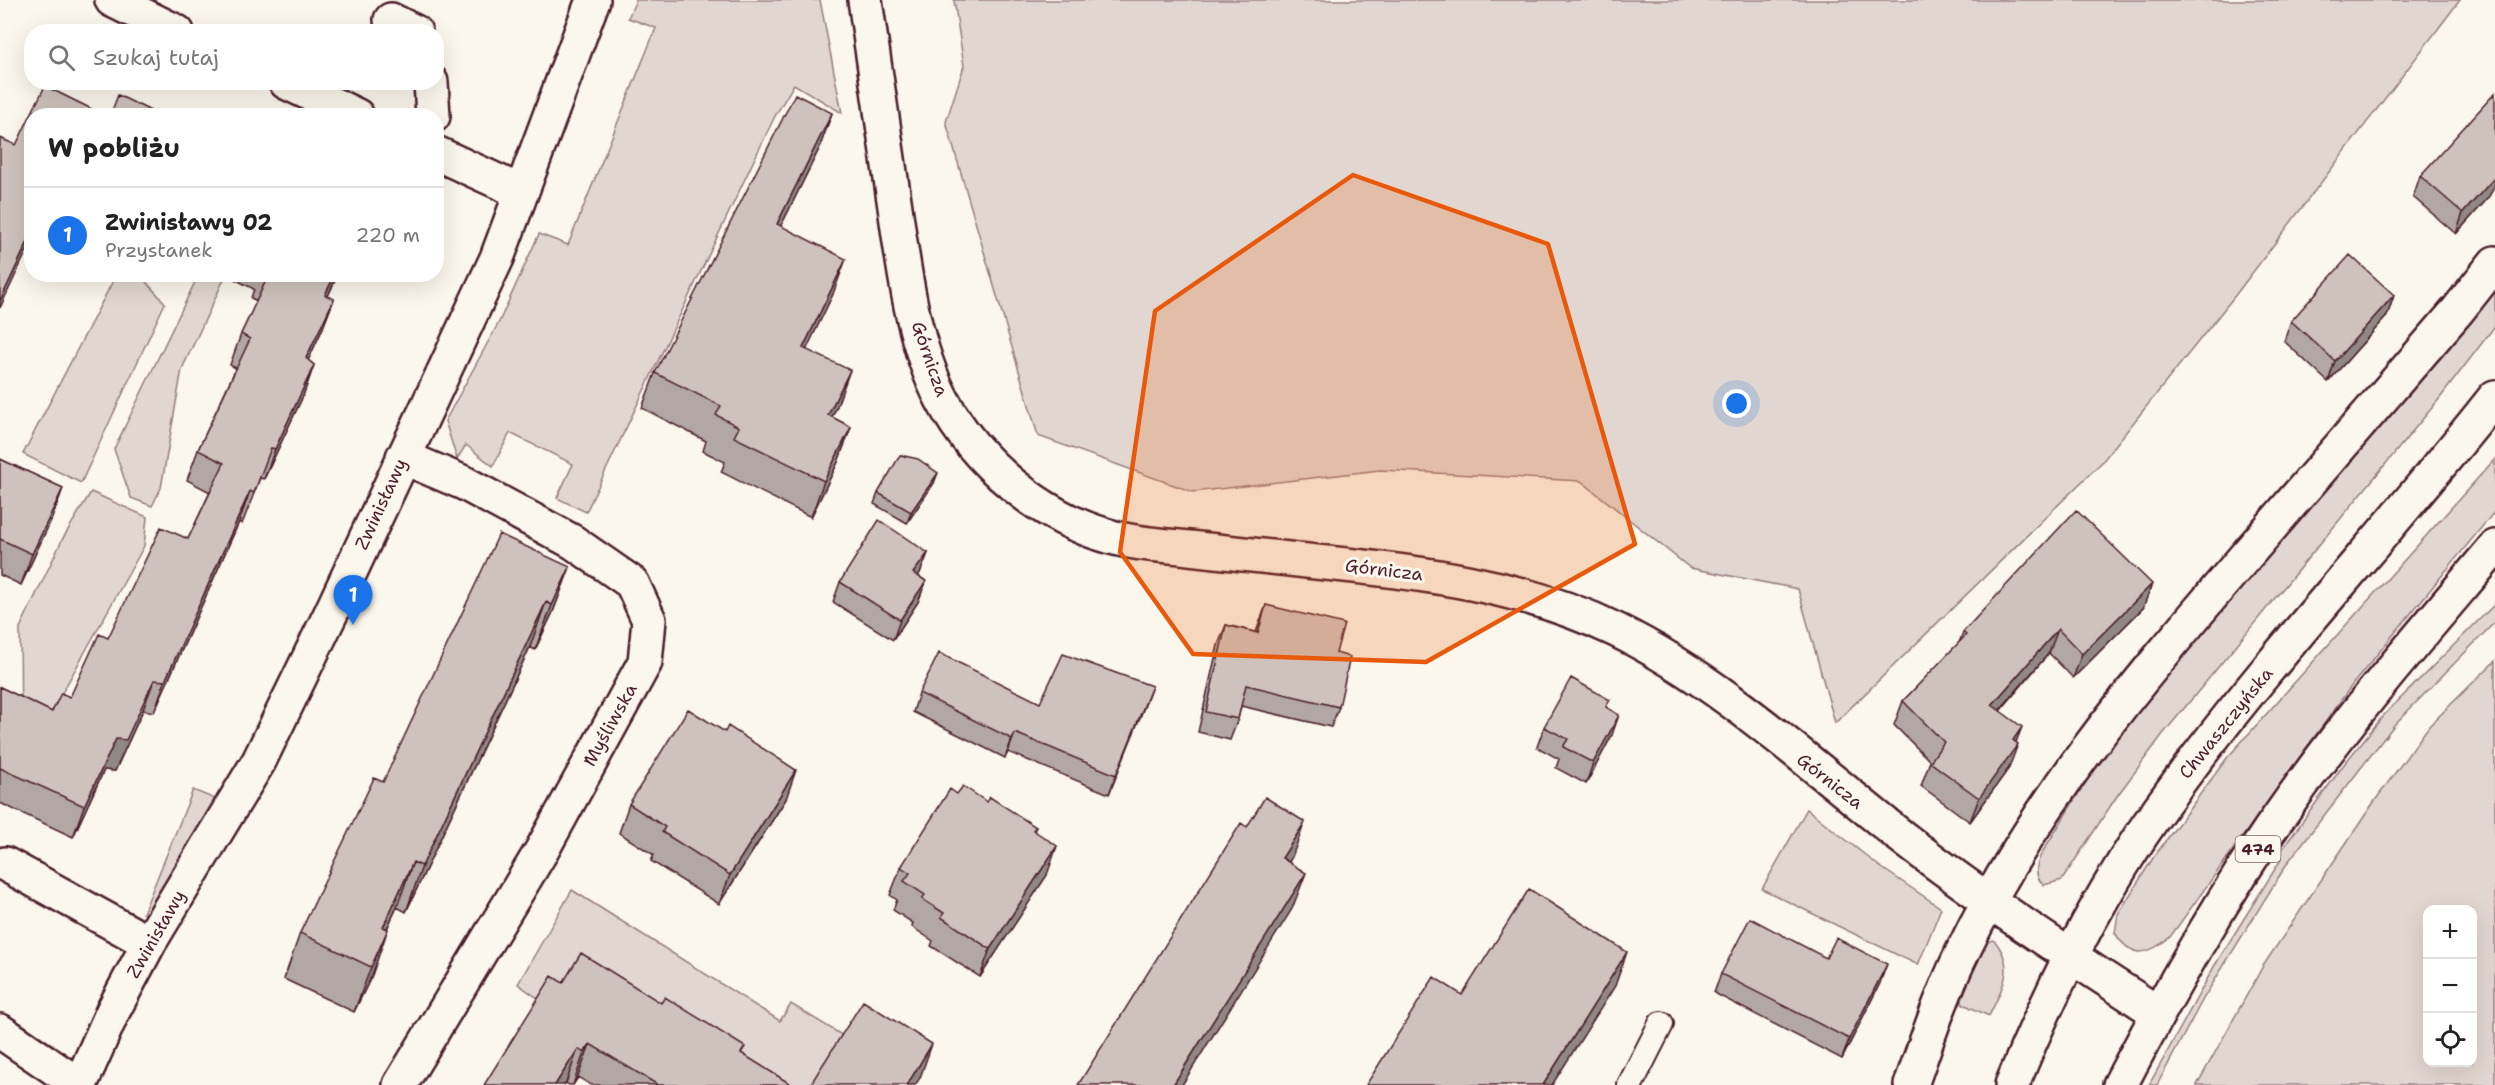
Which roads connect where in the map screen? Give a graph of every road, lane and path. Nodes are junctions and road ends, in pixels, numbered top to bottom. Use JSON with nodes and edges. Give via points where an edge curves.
{"nodes":[{"id":1,"x":112,"y":0,"type":"edge"},
{"id":2,"x":593,"y":0,"type":"edge"},
{"id":3,"x":865,"y":0,"type":"edge"},
{"id":4,"x":161,"y":24,"type":"edge"},
{"id":5,"x":303,"y":90,"type":"edge"},
{"id":6,"x":431,"y":90,"type":"edge"},
{"id":7,"x":340,"y":108,"type":"edge"},
{"id":8,"x":433,"y":108,"type":"edge"},
{"id":9,"x":444,"y":157,"type":"edge"},
{"id":10,"x":521,"y":192,"type":"junction"},
{"id":11,"x":2495,"y":264,"type":"edge"},
{"id":12,"x":2495,"y":397,"type":"edge"},
{"id":13,"x":403,"y":457,"type":"junction"},
{"id":14,"x":2495,"y":546,"type":"edge"},
{"id":15,"x":5,"y":864,"type":"dead end"},
{"id":16,"x":1989,"y":902,"type":"junction"},
{"id":17,"x":149,"y":943,"type":"junction"},
{"id":18,"x":2070,"y":956,"type":"junction"},
{"id":19,"x":2158,"y":1013,"type":"junction"},
{"id":20,"x":1661,"y":1024,"type":"dead end"},
{"id":21,"x":0,"y":1031,"type":"edge"},
{"id":22,"x":80,"y":1085,"type":"edge"},
{"id":23,"x":400,"y":1085,"type":"edge"},
{"id":24,"x":1630,"y":1085,"type":"edge"},
{"id":25,"x":1911,"y":1085,"type":"edge"},
{"id":26,"x":2012,"y":1085,"type":"edge"},
{"id":27,"x":2120,"y":1085,"type":"edge"}],
"edges":[{"from":1,"to":4,"type":"street"},
{"from":2,"to":10,"type":"street","name":"Zwinisławy"},
{"from":3,"to":16,"type":"street","name":"Górnicza","via":[[907,285],[928,366],[942,401],[965,435],[987,462],[1016,486],[1073,523],[1109,537],[1403,571],[1494,586],[1554,603],[1665,656],[1723,695]]},
{"from":5,"to":7,"type":"street"},
{"from":6,"to":8,"type":"street"},
{"from":9,"to":10,"type":"street"},
{"from":10,"to":13,"type":"street","name":"Zwinisławy","via":[[497,258]]},
{"from":11,"to":16,"type":"street","via":[[2106,724],[2070,770]]},
{"from":12,"to":18,"type":"street","name":"Chwaszczyńska","via":[[2177,784],[2108,888]]},
{"from":13,"to":17,"type":"street","name":"Zwinisławy","via":[[259,761]]},
{"from":13,"to":23,"type":"street","name":"Myśliwska","via":[[464,483],[573,542],[632,583],[650,620],[645,662],[542,850]]},
{"from":14,"to":19,"type":"street","number":"474","via":[[2371,694],[2292,797],[2211,920]]},
{"from":15,"to":17,"type":"street"},
{"from":16,"to":18,"type":"street","name":"Górnicza"},
{"from":16,"to":25,"type":"street","via":[[1948,984]]},
{"from":17,"to":22,"type":"street","name":"Zwinisławy"},
{"from":18,"to":19,"type":"street","name":"Górnicza"},
{"from":18,"to":26,"type":"street","name":"Chwaszczyńska"},
{"from":19,"to":27,"type":"street","number":"474"},
{"from":20,"to":24,"type":"lane"},
{"from":21,"to":22,"type":"street"}]}
